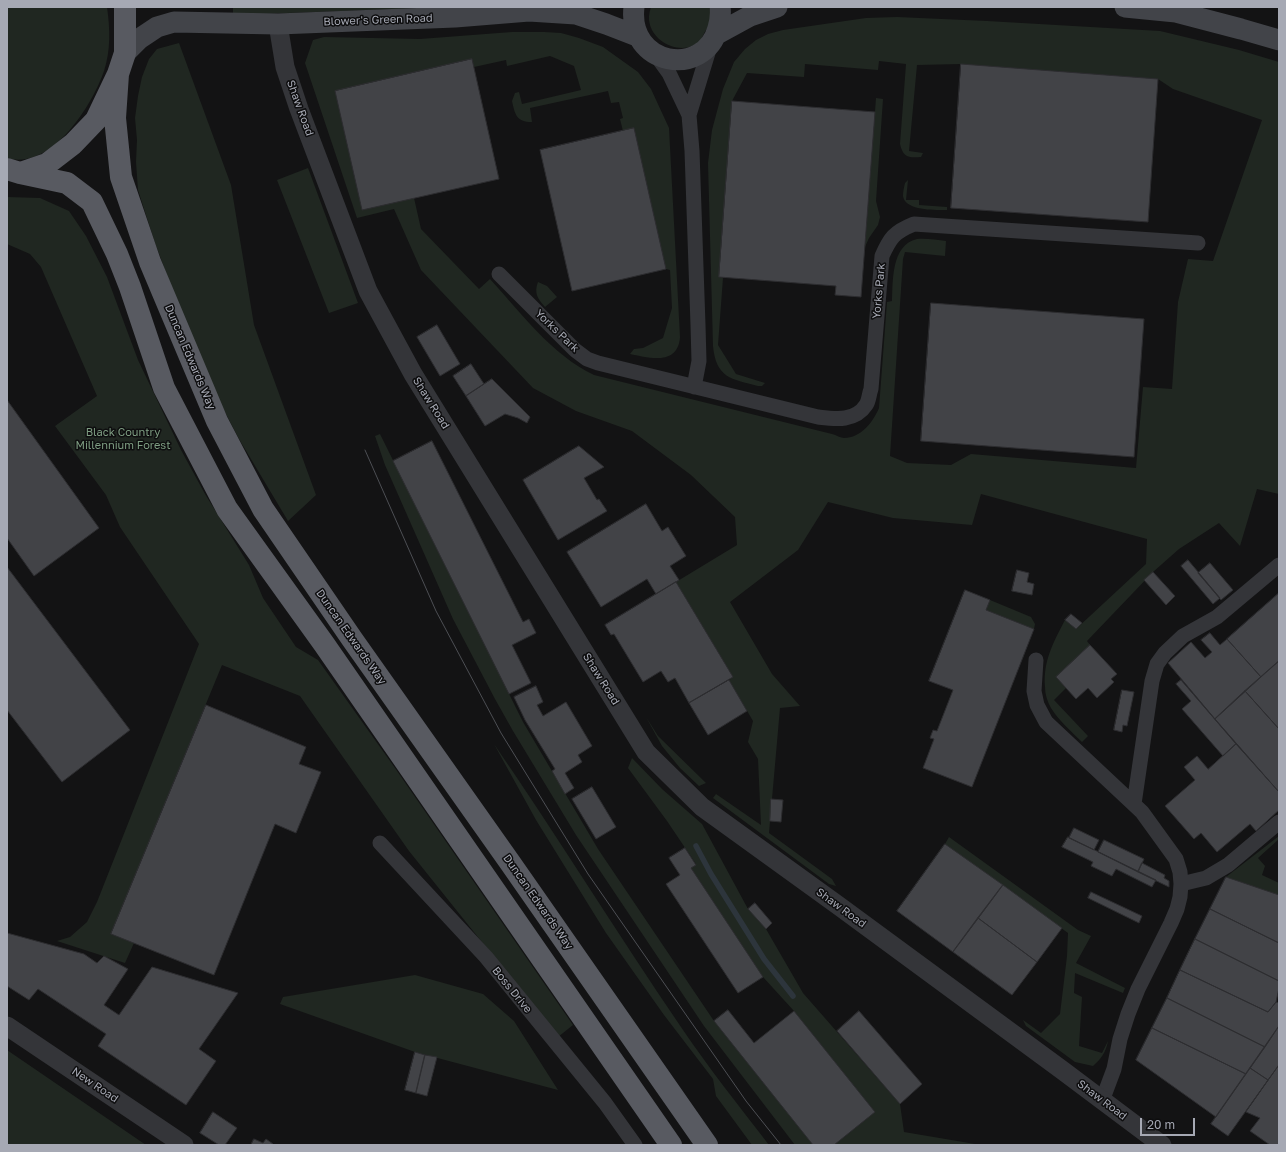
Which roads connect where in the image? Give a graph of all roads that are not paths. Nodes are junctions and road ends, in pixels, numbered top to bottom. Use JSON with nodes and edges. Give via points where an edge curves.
{"nodes":[{"id":1,"x":125,"y":7,"type":"edge"},
{"id":2,"x":634,"y":7,"type":"edge"},
{"id":3,"x":720,"y":7,"type":"edge"},
{"id":4,"x":777,"y":7,"type":"edge"},
{"id":5,"x":1125,"y":7,"type":"edge"},
{"id":6,"x":1206,"y":13,"type":"edge"},
{"id":7,"x":278,"y":24,"type":"junction"},
{"id":8,"x":637,"y":36,"type":"junction"},
{"id":9,"x":714,"y":38,"type":"junction"},
{"id":10,"x":1279,"y":40,"type":"edge"},
{"id":11,"x":125,"y":53,"type":"junction"},
{"id":12,"x":656,"y":55,"type":"junction"},
{"id":13,"x":118,"y":74,"type":"junction"},
{"id":14,"x":689,"y":115,"type":"junction"},
{"id":15,"x":13,"y":171,"type":"edge"},
{"id":16,"x":1198,"y":243,"type":"dead end"},
{"id":17,"x":499,"y":274,"type":"dead end"},
{"id":18,"x":694,"y":387,"type":"junction"},
{"id":19,"x":1279,"y":564,"type":"edge"},
{"id":20,"x":1036,"y":660,"type":"dead end"},
{"id":21,"x":1134,"y":804,"type":"junction"},
{"id":22,"x":1279,"y":822,"type":"edge"},
{"id":23,"x":380,"y":843,"type":"dead end"},
{"id":24,"x":1181,"y":884,"type":"junction"},
{"id":25,"x":7,"y":1026,"type":"edge"},
{"id":26,"x":1102,"y":1101,"type":"junction"},
{"id":27,"x":184,"y":1145,"type":"edge"},
{"id":28,"x":635,"y":1145,"type":"edge"},
{"id":29,"x":671,"y":1145,"type":"edge"},
{"id":30,"x":707,"y":1145,"type":"edge"},
{"id":31,"x":1162,"y":1145,"type":"edge"}],
"edges":[{"from":1,"to":11,"type":"highway"},
{"from":2,"to":8,"type":"main road","name":"Blower's Green Road","via":[[632,18]]},
{"from":3,"to":9,"type":"main road","via":[[720,20]]},
{"from":4,"to":9,"type":"main road","name":"Blower's Green Road","via":[[750,16]]},
{"from":5,"to":6,"type":"main road"},
{"from":6,"to":10,"type":"main road"},
{"from":7,"to":8,"type":"main road","name":"Blower's Green Road","via":[[455,17],[528,11],[576,14]]},
{"from":7,"to":11,"type":"main road","name":"Blower's Green Road","via":[[174,22],[157,27],[139,39]]},
{"from":7,"to":26,"type":"street","name":"Shaw Road","via":[[287,74],[368,292],[413,374],[646,752],[702,807]]},
{"from":8,"to":12,"type":"main road","name":"Blower's Green Road","via":[[648,50]]},
{"from":9,"to":12,"type":"main road","name":"Blower's Green Road","via":[[708,47],[696,56],[672,60]]},
{"from":9,"to":14,"type":"street"},
{"from":11,"to":13,"type":"highway"},
{"from":12,"to":14,"type":"street","via":[[669,73]]},
{"from":13,"to":15,"type":"highway","via":[[96,120],[72,144],[47,164]]},
{"from":13,"to":30,"type":"highway","name":"Duncan Edwards Way","via":[[115,118],[121,177],[150,262],[217,421],[263,509]]},
{"from":14,"to":18,"type":"street","via":[[699,361]]},
{"from":15,"to":29,"type":"highway","via":[[67,183],[92,202],[130,287],[164,388],[227,509],[324,644]]},
{"from":16,"to":18,"type":"street","name":"Yorks Park","via":[[914,224],[900,230],[889,241],[882,256],[871,390],[867,404],[859,412],[847,418],[818,417]]},
{"from":17,"to":18,"type":"street","name":"Yorks Park","via":[[587,359],[598,364]]},
{"from":19,"to":21,"type":"street","via":[[1217,617],[1183,636],[1157,664],[1152,681]]},
{"from":20,"to":21,"type":"street","via":[[1034,691],[1037,705],[1046,722]]},
{"from":21,"to":24,"type":"street","via":[[1176,860]]},
{"from":22,"to":24,"type":"street","via":[[1228,865],[1206,878]]},
{"from":23,"to":28,"type":"street","name":"Boss Drive","via":[[486,957],[605,1103]]},
{"from":24,"to":26,"type":"street","via":[[1180,897],[1171,923],[1128,1014],[1114,1069]]},
{"from":25,"to":27,"type":"street","name":"New Road"},
{"from":26,"to":31,"type":"street","name":"Shaw Road"}]}
